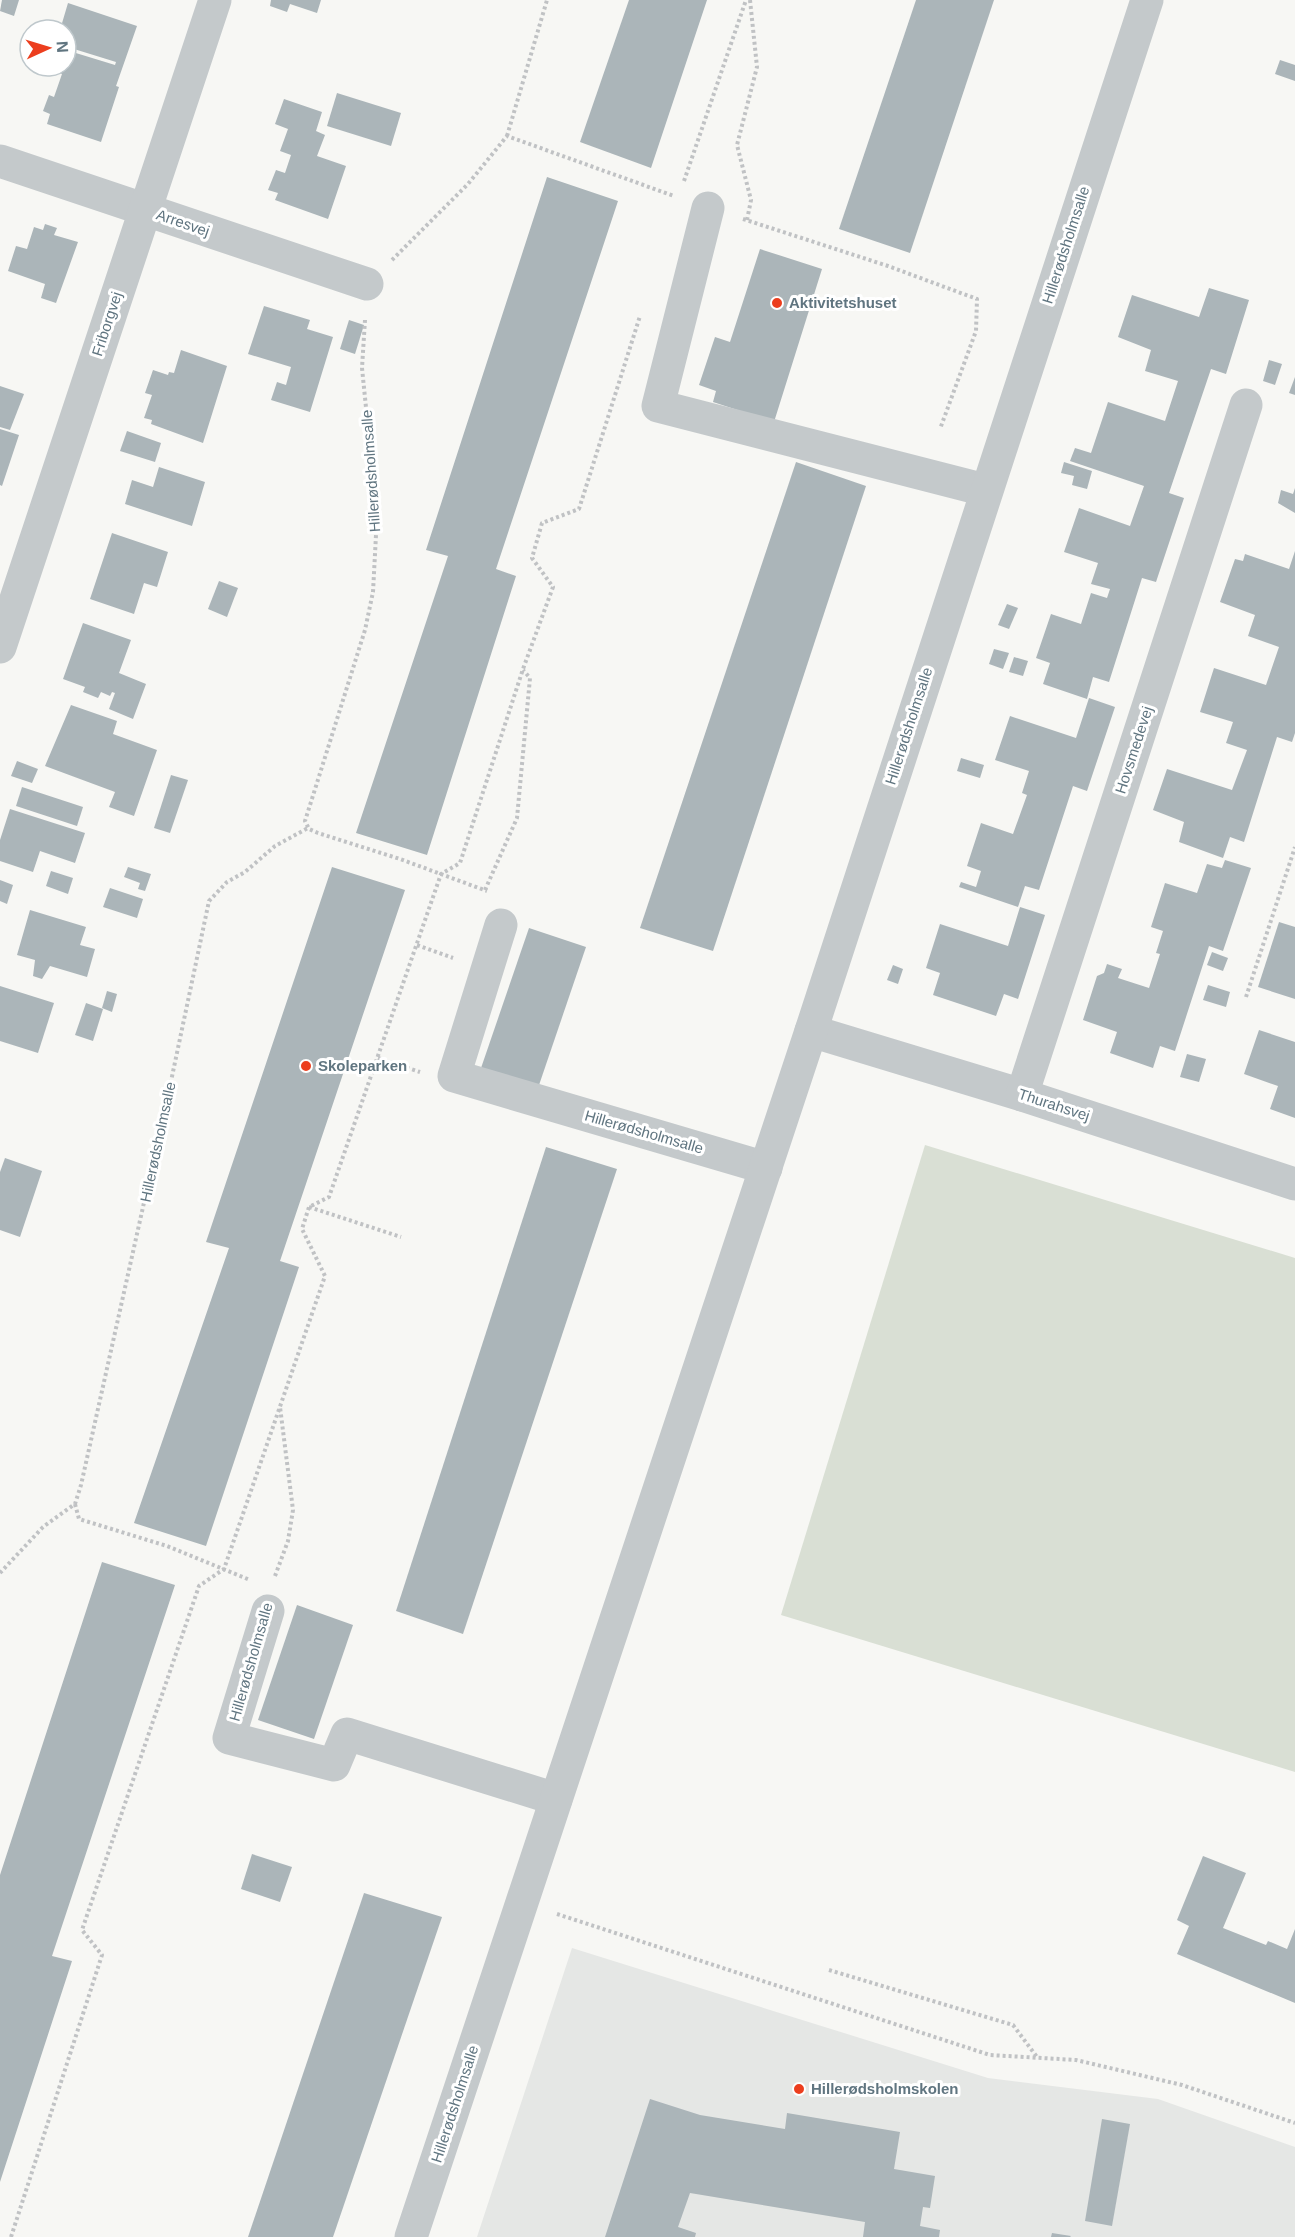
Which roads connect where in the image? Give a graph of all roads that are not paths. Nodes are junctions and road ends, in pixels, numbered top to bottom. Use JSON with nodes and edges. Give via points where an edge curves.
{"nodes":[{"id":1,"x":214,"y":0,"type":"edge"},
{"id":2,"x":1147,"y":0,"type":"edge"},
{"id":3,"x":0,"y":161,"type":"edge"},
{"id":4,"x":708,"y":208,"type":"road end"},
{"id":5,"x":145,"y":210,"type":"junction"},
{"id":6,"x":367,"y":284,"type":"road end"},
{"id":7,"x":1246,"y":405,"type":"dead end"},
{"id":8,"x":985,"y":490,"type":"junction"},
{"id":9,"x":0,"y":648,"type":"edge"},
{"id":10,"x":501,"y":925,"type":"road end"},
{"id":11,"x":811,"y":1032,"type":"junction"},
{"id":12,"x":1023,"y":1095,"type":"junction"},
{"id":13,"x":766,"y":1168,"type":"junction"},
{"id":14,"x":1295,"y":1184,"type":"edge"},
{"id":15,"x":269,"y":1600,"type":"road end"},
{"id":16,"x":556,"y":1799,"type":"junction"},
{"id":17,"x":411,"y":2237,"type":"edge"}],
"edges":[{"from":1,"to":5,"type":"street","name":"Friborgvej"},
{"from":2,"to":8,"type":"street","name":"Hillerødsholmsalle"},
{"from":3,"to":5,"type":"street","name":"Arresvej"},
{"from":4,"to":8,"type":"street","via":[[658,406]]},
{"from":5,"to":6,"type":"street","name":"Arresvej"},
{"from":5,"to":9,"type":"street","name":"Friborgvej"},
{"from":7,"to":12,"type":"street","name":"Hovsmedevej"},
{"from":8,"to":11,"type":"street","name":"Hillerødsholmsalle"},
{"from":10,"to":13,"type":"street","name":"Hillerødsholmsalle","via":[[454,1076]]},
{"from":11,"to":12,"type":"street","name":"Thurahsvej"},
{"from":11,"to":13,"type":"street","name":"Hillerødsholmsalle"},
{"from":12,"to":14,"type":"street","name":"Thurahsvej"},
{"from":13,"to":16,"type":"street","name":"Hillerødsholmsalle"},
{"from":15,"to":16,"type":"street","name":"Hillerødsholmsalle","via":[[229,1738],[334,1765],[347,1734]]},
{"from":16,"to":17,"type":"street","name":"Hillerødsholmsalle"}]}
